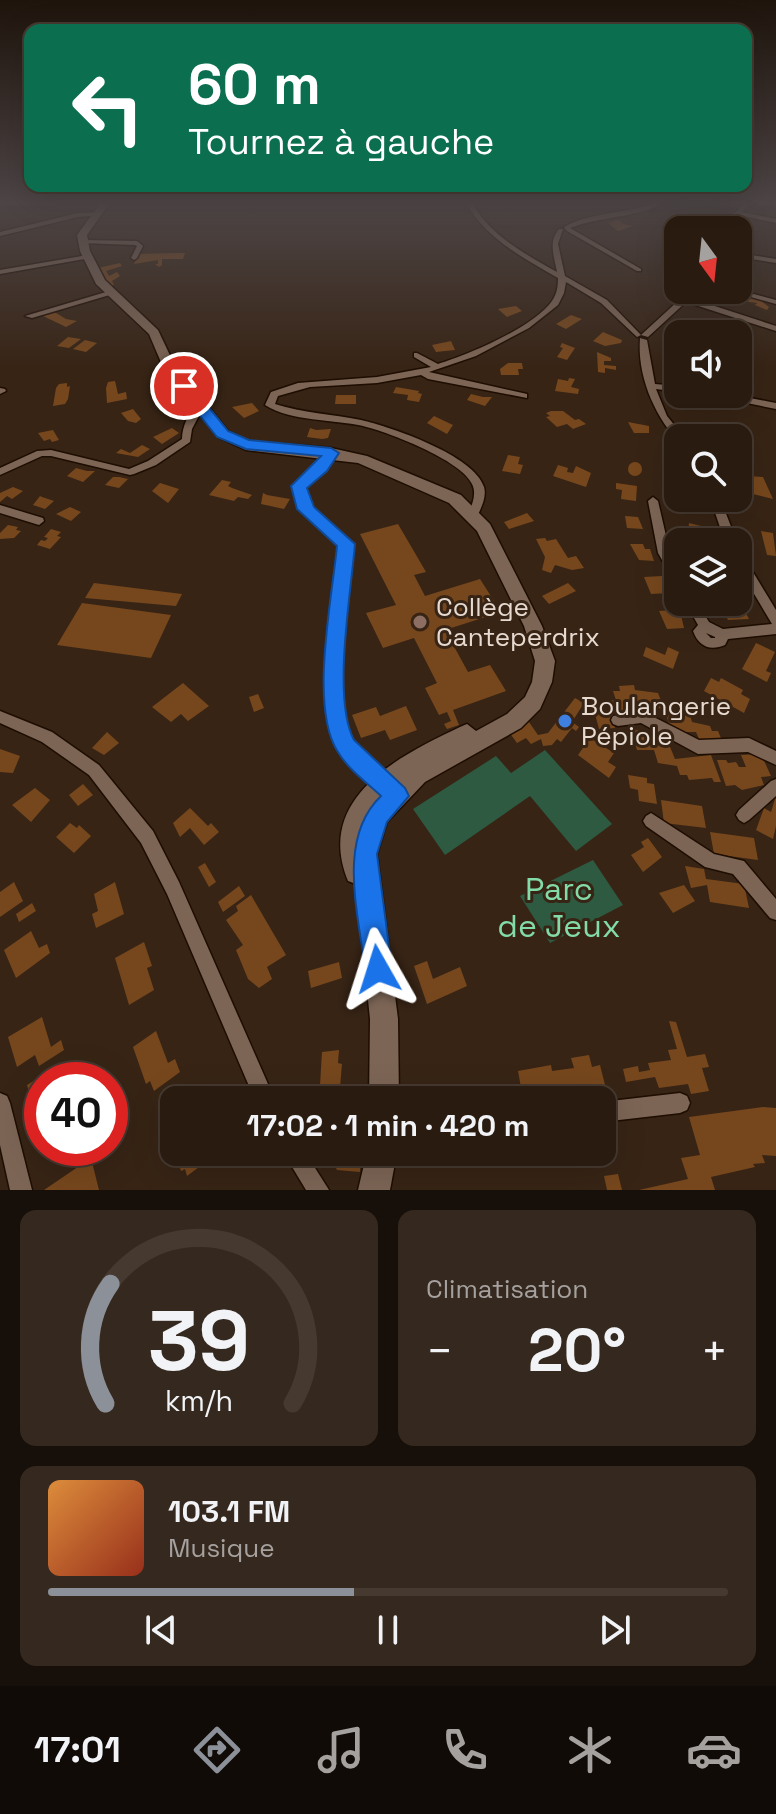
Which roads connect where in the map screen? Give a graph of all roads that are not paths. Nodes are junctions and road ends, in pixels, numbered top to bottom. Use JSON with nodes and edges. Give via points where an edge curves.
{"nodes":[{"id":1,"x":60,"y":257,"type":"edge"},
{"id":2,"x":89,"y":257,"type":"edge"},
{"id":3,"x":524,"y":257,"type":"edge"},
{"id":4,"x":557,"y":257,"type":"edge"},
{"id":5,"x":615,"y":257,"type":"edge"},
{"id":6,"x":752,"y":257,"type":"edge"},
{"id":7,"x":776,"y":261,"type":"edge"},
{"id":8,"x":639,"y":270,"type":"dead end"},
{"id":9,"x":0,"y":272,"type":"edge"},
{"id":10,"x":564,"y":281,"type":"junction"},
{"id":11,"x":109,"y":294,"type":"junction"},
{"id":12,"x":752,"y":296,"type":"edge"},
{"id":13,"x":776,"y":302,"type":"edge"},
{"id":14,"x":679,"y":304,"type":"edge"},
{"id":15,"x":700,"y":304,"type":"edge"},
{"id":16,"x":29,"y":316,"type":"dead end"},
{"id":17,"x":776,"y":329,"type":"edge"},
{"id":18,"x":642,"y":336,"type":"junction"},
{"id":19,"x":417,"y":355,"type":"dead end"},
{"id":20,"x":437,"y":367,"type":"junction"},
{"id":21,"x":423,"y":372,"type":"junction"},
{"id":22,"x":652,"y":386,"type":"junction"},
{"id":23,"x":664,"y":387,"type":"edge"},
{"id":24,"x":524,"y":396,"type":"dead end"},
{"id":25,"x":752,"y":401,"type":"edge"},
{"id":26,"x":199,"y":406,"type":"junction"},
{"id":27,"x":776,"y":406,"type":"edge"},
{"id":28,"x":667,"y":424,"type":"edge"},
{"id":29,"x":331,"y":453,"type":"junction"},
{"id":30,"x":0,"y":472,"type":"edge"},
{"id":31,"x":653,"y":501,"type":"dead end"},
{"id":32,"x":0,"y":509,"type":"edge"},
{"id":33,"x":473,"y":514,"type":"junction"},
{"id":34,"x":39,"y":521,"type":"dead end"},
{"id":35,"x":664,"y":553,"type":"edge"},
{"id":36,"x":752,"y":581,"type":"edge"},
{"id":37,"x":699,"y":616,"type":"edge"},
{"id":38,"x":776,"y":621,"type":"edge"},
{"id":39,"x":776,"y":629,"type":"edge"},
{"id":40,"x":0,"y":717,"type":"edge"},
{"id":41,"x":618,"y":720,"type":"dead end"},
{"id":42,"x":776,"y":758,"type":"edge"},
{"id":43,"x":776,"y":786,"type":"edge"},
{"id":44,"x":390,"y":789,"type":"junction"},
{"id":45,"x":744,"y":815,"type":"dead end"},
{"id":46,"x":651,"y":821,"type":"dead end"},
{"id":47,"x":776,"y":912,"type":"edge"},
{"id":48,"x":259,"y":1086,"type":"edge"},
{"id":49,"x":384,"y":1086,"type":"edge"},
{"id":50,"x":0,"y":1103,"type":"edge"},
{"id":51,"x":680,"y":1103,"type":"dead end"},
{"id":52,"x":616,"y":1110,"type":"edge"},
{"id":53,"x":302,"y":1166,"type":"edge"},
{"id":54,"x":380,"y":1166,"type":"edge"},
{"id":55,"x":383,"y":1166,"type":"edge"},
{"id":56,"x":21,"y":1190,"type":"edge"},
{"id":57,"x":318,"y":1190,"type":"edge"},
{"id":58,"x":374,"y":1190,"type":"edge"},
{"id":59,"x":383,"y":1190,"type":"edge"}],
"edges":[{"from":1,"to":9,"type":"street"},
{"from":2,"to":11,"type":"street"},
{"from":3,"to":10,"type":"street"},
{"from":4,"to":10,"type":"street"},
{"from":5,"to":8,"type":"street"},
{"from":6,"to":7,"type":"street"},
{"from":10,"to":18,"type":"street","via":[[606,303]]},
{"from":10,"to":20,"type":"street","via":[[556,302],[523,327]]},
{"from":11,"to":16,"type":"street"},
{"from":11,"to":26,"type":"street","via":[[154,333],[169,367]]},
{"from":12,"to":13,"type":"street"},
{"from":14,"to":18,"type":"street"},
{"from":15,"to":17,"type":"street"},
{"from":18,"to":22,"type":"street"},
{"from":19,"to":20,"type":"street"},
{"from":20,"to":21,"type":"street"},
{"from":21,"to":24,"type":"street"},
{"from":21,"to":33,"type":"street","via":[[288,387],[274,394],[270,405],[374,426],[464,466],[479,486]]},
{"from":22,"to":23,"type":"street"},
{"from":22,"to":28,"type":"street","via":[[653,401]]},
{"from":25,"to":27,"type":"street"},
{"from":26,"to":29,"type":"street","via":[[223,434],[246,445]]},
{"from":26,"to":30,"type":"street","via":[[187,440],[139,470],[40,453]]},
{"from":29,"to":33,"type":"street","via":[[362,459],[439,490]]},
{"from":29,"to":44,"type":"street","via":[[299,486],[308,511],[346,544],[333,700],[338,732],[346,747]]},
{"from":31,"to":35,"type":"street"},
{"from":32,"to":34,"type":"street"},
{"from":33,"to":44,"type":"street","via":[[533,626],[545,661],[542,682],[533,703],[514,721]]},
{"from":36,"to":38,"type":"street"},
{"from":37,"to":39,"type":"street","via":[[705,626],[699,635],[708,643],[721,641],[722,634]]},
{"from":40,"to":48,"type":"street","via":[[47,737],[94,770],[147,837]]},
{"from":41,"to":42,"type":"street","via":[[642,717],[698,747],[749,745]]},
{"from":43,"to":45,"type":"street"},
{"from":44,"to":49,"type":"street","via":[[365,854],[384,1019]]},
{"from":46,"to":47,"type":"street","via":[[711,861],[738,867]]},
{"from":50,"to":56,"type":"street"},
{"from":51,"to":52,"type":"street"},
{"from":53,"to":57,"type":"street"},
{"from":54,"to":58,"type":"street"},
{"from":55,"to":59,"type":"street"}]}
